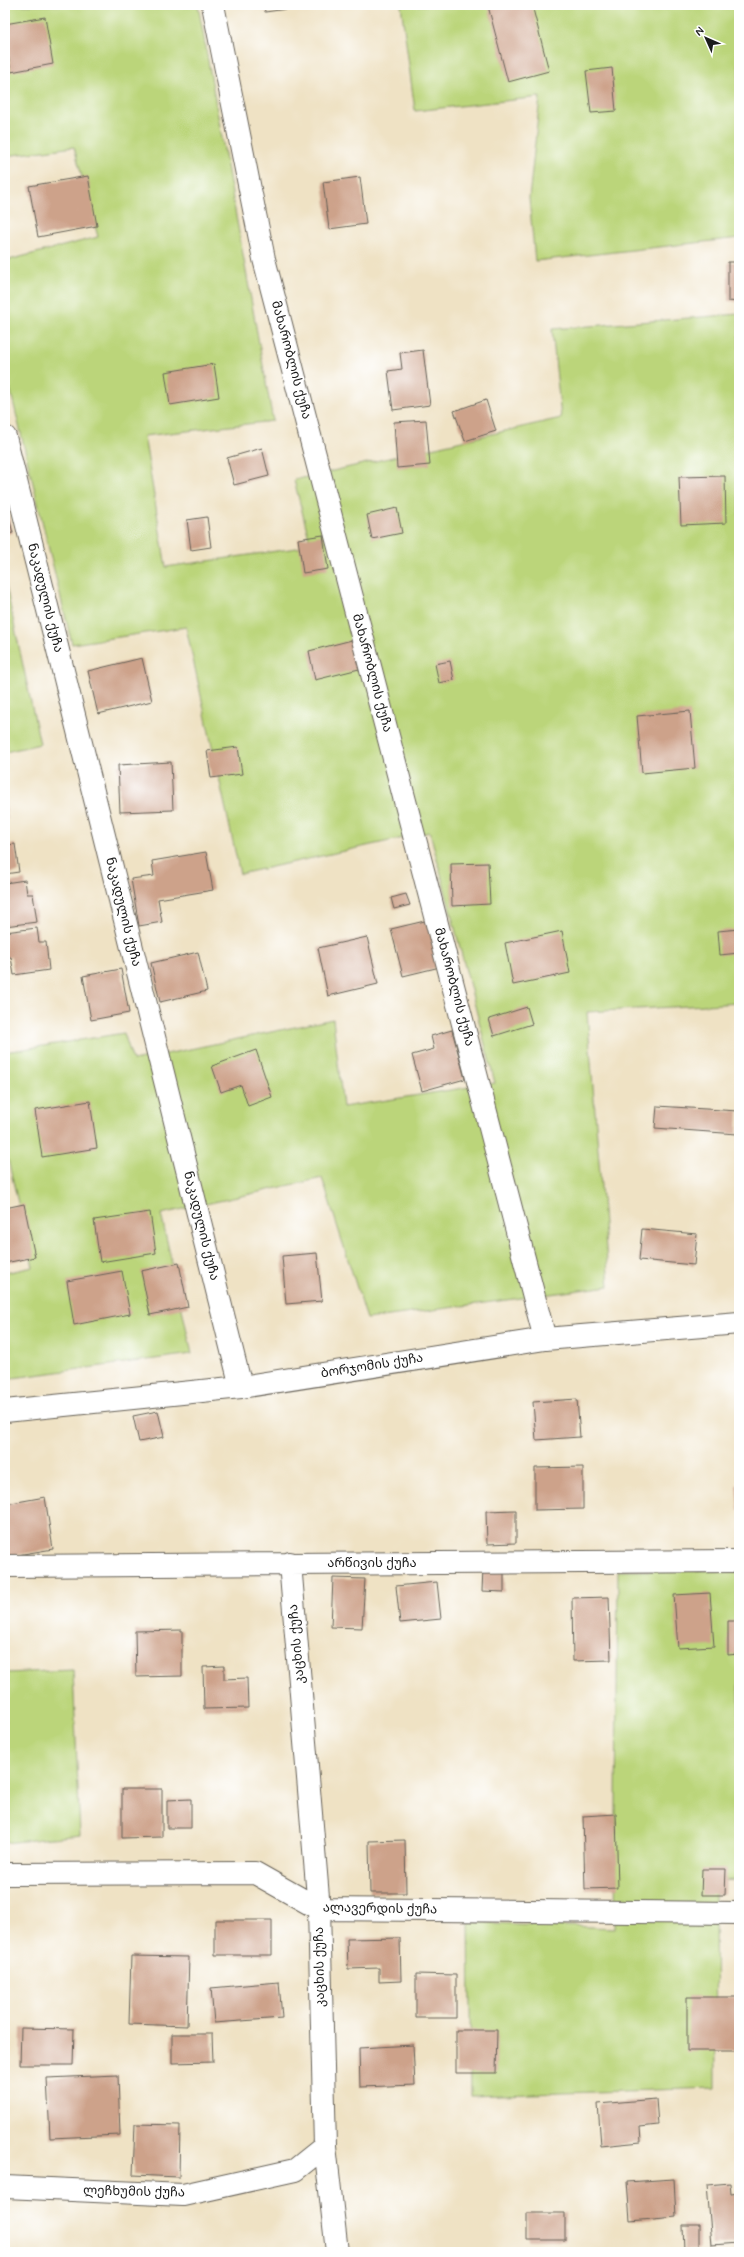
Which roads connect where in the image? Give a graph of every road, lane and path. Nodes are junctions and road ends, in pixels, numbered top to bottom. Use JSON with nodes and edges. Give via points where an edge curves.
{"nodes":[{"id":1,"x":213,"y":5,"type":"edge"},
{"id":2,"x":5,"y":437,"type":"edge"},
{"id":3,"x":739,"y":1323,"type":"edge"},
{"id":4,"x":545,"y":1339,"type":"junction"},
{"id":5,"x":241,"y":1387,"type":"junction"},
{"id":6,"x":5,"y":1411,"type":"edge"},
{"id":7,"x":739,"y":1560,"type":"edge"},
{"id":8,"x":290,"y":1564,"type":"junction"},
{"id":9,"x":5,"y":1566,"type":"edge"},
{"id":10,"x":5,"y":1874,"type":"edge"},
{"id":11,"x":319,"y":1909,"type":"junction"},
{"id":12,"x":739,"y":1913,"type":"edge"},
{"id":13,"x":325,"y":2146,"type":"junction"},
{"id":14,"x":5,"y":2187,"type":"edge"},
{"id":15,"x":337,"y":2252,"type":"edge"}],
"edges":[{"from":1,"to":4,"type":"street","name":"მახარობლის ქუჩა","via":[[264,259]]},
{"from":2,"to":5,"type":"street","name":"ნაკადულის ქუჩა"},
{"from":3,"to":4,"type":"street","name":"ბორჯომის ქუჩა"},
{"from":4,"to":5,"type":"street","name":"ბორჯომის ქუჩა"},
{"from":5,"to":6,"type":"street","name":"ბორჯომის ქუჩა"},
{"from":7,"to":8,"type":"street","name":"არწივის ქუჩა"},
{"from":8,"to":9,"type":"street","name":"არწივის ქუჩა"},
{"from":8,"to":11,"type":"street","name":"კაცხის ქუჩა"},
{"from":10,"to":11,"type":"street","name":"ალავერდის ქუჩა","via":[[255,1873]]},
{"from":11,"to":12,"type":"street","name":"ალავერდის ქუჩა"},
{"from":11,"to":13,"type":"street","name":"კაცხის ქუჩა"},
{"from":13,"to":14,"type":"street","name":"ლეჩხუმის ქუჩა","via":[[295,2170],[183,2195]]},
{"from":13,"to":15,"type":"street","name":"კაცხის ქუჩა"}]}
